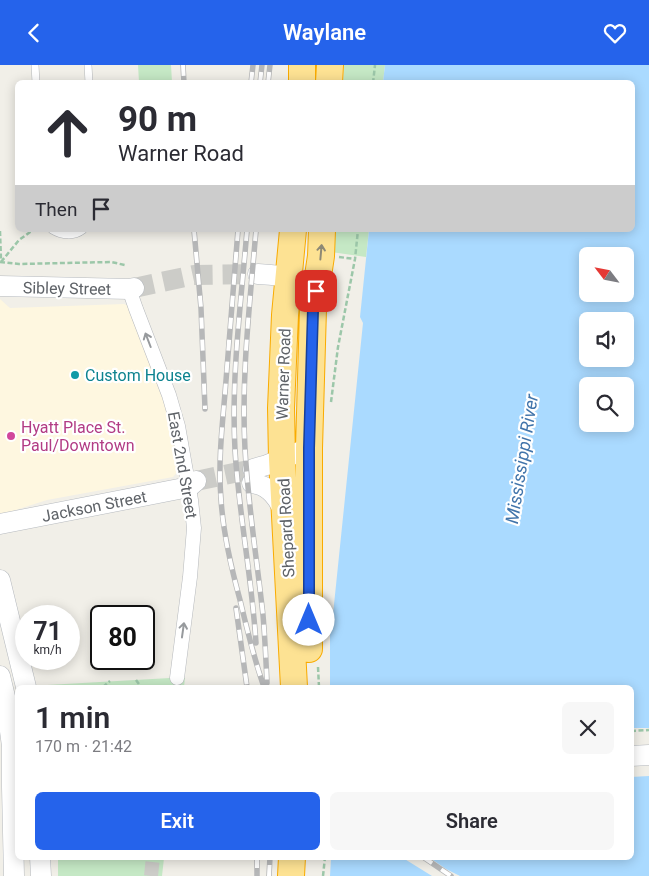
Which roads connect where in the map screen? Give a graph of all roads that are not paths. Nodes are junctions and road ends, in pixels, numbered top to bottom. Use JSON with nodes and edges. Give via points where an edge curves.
{"nodes":[{"id":1,"x":35,"y":65,"type":"edge"},
{"id":2,"x":88,"y":65,"type":"edge"},
{"id":3,"x":302,"y":65,"type":"edge"},
{"id":4,"x":330,"y":65,"type":"edge"},
{"id":5,"x":36,"y":80,"type":"edge"},
{"id":6,"x":89,"y":80,"type":"edge"},
{"id":7,"x":302,"y":80,"type":"edge"},
{"id":8,"x":329,"y":80,"type":"edge"},
{"id":9,"x":55,"y":232,"type":"edge"},
{"id":10,"x":80,"y":232,"type":"edge"},
{"id":11,"x":293,"y":232,"type":"edge"},
{"id":12,"x":322,"y":232,"type":"edge"},
{"id":13,"x":258,"y":274,"type":"tunnel mouth"},
{"id":14,"x":288,"y":277,"type":"junction"},
{"id":15,"x":0,"y":286,"type":"edge"},
{"id":16,"x":132,"y":288,"type":"joint"},
{"id":17,"x":313,"y":309,"type":"junction"},
{"id":18,"x":309,"y":448,"type":"junction"},
{"id":19,"x":282,"y":459,"type":"junction"},
{"id":20,"x":194,"y":487,"type":"junction"},
{"id":21,"x":286,"y":520,"type":"junction"},
{"id":22,"x":0,"y":524,"type":"edge"},
{"id":23,"x":0,"y":581,"type":"edge"},
{"id":24,"x":0,"y":676,"type":"edge"},
{"id":25,"x":177,"y":678,"type":"dead end"},
{"id":26,"x":26,"y":685,"type":"edge"},
{"id":27,"x":294,"y":685,"type":"edge"},
{"id":28,"x":310,"y":685,"type":"edge"},
{"id":29,"x":649,"y":755,"type":"edge"},
{"id":30,"x":634,"y":756,"type":"edge"},
{"id":31,"x":10,"y":787,"type":"edge"},
{"id":32,"x":40,"y":860,"type":"edge"},
{"id":33,"x":292,"y":860,"type":"edge"},
{"id":34,"x":309,"y":860,"type":"edge"},
{"id":35,"x":14,"y":876,"type":"edge"},
{"id":36,"x":41,"y":876,"type":"edge"},
{"id":37,"x":290,"y":876,"type":"edge"},
{"id":38,"x":308,"y":876,"type":"edge"}],
"edges":[{"from":1,"to":5,"type":"lane"},
{"from":2,"to":6,"type":"lane"},
{"from":3,"to":7,"type":"highway"},
{"from":4,"to":8,"type":"highway"},
{"from":9,"to":10,"type":"lane","via":[[71,235]]},
{"from":11,"to":14,"type":"highway","name":"Warner Road"},
{"from":17,"to":12,"type":"highway","name":"Warner Road","one_way":true},
{"from":13,"to":14,"type":"main road"},
{"from":14,"to":17,"type":"main road","via":[[308,292]]},
{"from":14,"to":19,"type":"highway","name":"Warner Road","via":[[283,349]]},
{"from":15,"to":16,"type":"main road","name":"Sibley Street"},
{"from":20,"to":16,"type":"street","name":"East 2nd Street","one_way":true,"via":[[169,395],[136,309]]},
{"from":17,"to":18,"type":"highway","name":"Warner Road"},
{"from":18,"to":19,"type":"main road"},
{"from":18,"to":28,"type":"highway","name":"Shepard Road"},
{"from":19,"to":21,"type":"highway","name":"Shepard Road"},
{"from":19,"to":21,"type":"main road","via":[[253,476],[276,497]]},
{"from":20,"to":22,"type":"main road","name":"Jackson Street"},
{"from":25,"to":20,"type":"street","name":"East 2nd Street","one_way":true,"via":[[190,577]]},
{"from":21,"to":27,"type":"highway","name":"Shepard Road"},
{"from":23,"to":26,"type":"main road"},
{"from":24,"to":31,"type":"main road","via":[[12,746]]},
{"from":29,"to":30,"type":"main road"},
{"from":31,"to":35,"type":"main road"},
{"from":32,"to":36,"type":"main road"},
{"from":33,"to":37,"type":"highway"},
{"from":34,"to":38,"type":"highway"}]}
